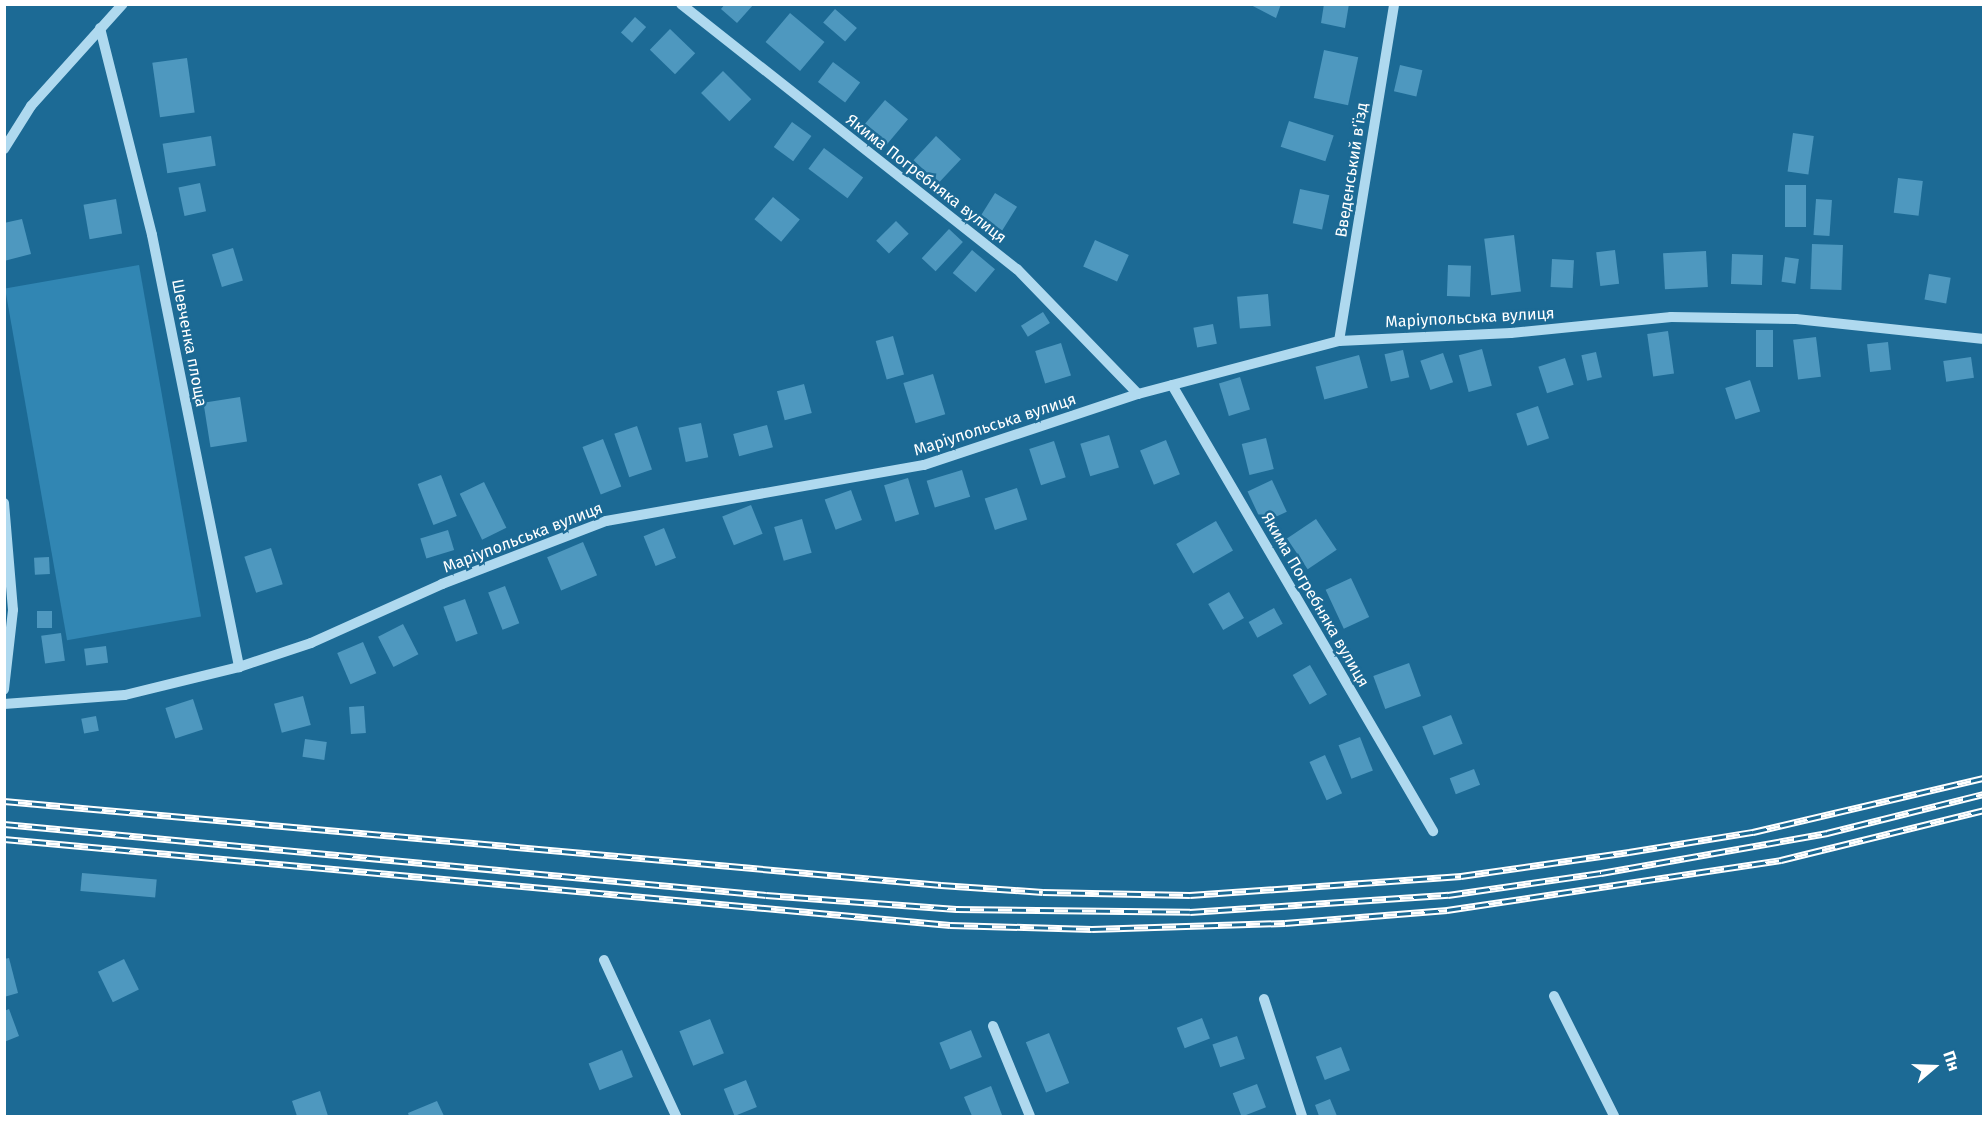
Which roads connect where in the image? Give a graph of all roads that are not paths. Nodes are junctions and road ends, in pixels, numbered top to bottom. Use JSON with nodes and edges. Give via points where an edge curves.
{"nodes":[{"id":1,"x":123,"y":4,"type":"edge"},
{"id":2,"x":681,"y":4,"type":"edge"},
{"id":3,"x":1394,"y":4,"type":"edge"},
{"id":4,"x":100,"y":28,"type":"junction"},
{"id":5,"x":4,"y":149,"type":"edge"},
{"id":6,"x":1983,"y":339,"type":"edge"},
{"id":7,"x":1339,"y":340,"type":"junction"},
{"id":8,"x":1172,"y":385,"type":"junction"},
{"id":9,"x":1138,"y":394,"type":"junction"},
{"id":10,"x":4,"y":503,"type":"edge"},
{"id":11,"x":239,"y":667,"type":"junction"},
{"id":12,"x":4,"y":689,"type":"edge"},
{"id":13,"x":4,"y":704,"type":"edge"},
{"id":14,"x":1432,"y":831,"type":"dead end"},
{"id":15,"x":604,"y":960,"type":"dead end"},
{"id":16,"x":1554,"y":996,"type":"dead end"},
{"id":17,"x":1264,"y":999,"type":"dead end"},
{"id":18,"x":993,"y":1026,"type":"dead end"},
{"id":19,"x":676,"y":1116,"type":"edge"},
{"id":20,"x":1030,"y":1116,"type":"edge"},
{"id":21,"x":1302,"y":1116,"type":"edge"},
{"id":22,"x":1614,"y":1116,"type":"edge"}],
"edges":[{"from":1,"to":4,"type":"street"},
{"from":2,"to":9,"type":"street","name":"Якима Погребняка вулиця","via":[[1017,269]]},
{"from":3,"to":7,"type":"street","name":"Введенський в'їзд"},
{"from":4,"to":5,"type":"street","via":[[31,106]]},
{"from":4,"to":11,"type":"street","name":"Шевченка площа","via":[[152,235]]},
{"from":6,"to":7,"type":"street","name":"Маріупольська вулиця","via":[[1796,320],[1671,317],[1511,333]]},
{"from":7,"to":8,"type":"street","name":"Маріупольська вулиця"},
{"from":8,"to":9,"type":"street","name":"Маріупольська вулиця"},
{"from":8,"to":14,"type":"street","name":"Якима Погребняка вулиця"},
{"from":9,"to":11,"type":"street","name":"Маріупольська вулиця","via":[[924,465],[606,521],[442,584],[310,643]]},
{"from":10,"to":12,"type":"street","via":[[13,610]]},
{"from":11,"to":13,"type":"street","name":"Маріупольська вулиця","via":[[125,695]]},
{"from":15,"to":19,"type":"street"},
{"from":16,"to":22,"type":"street"},
{"from":17,"to":21,"type":"street"},
{"from":18,"to":20,"type":"street"}]}
